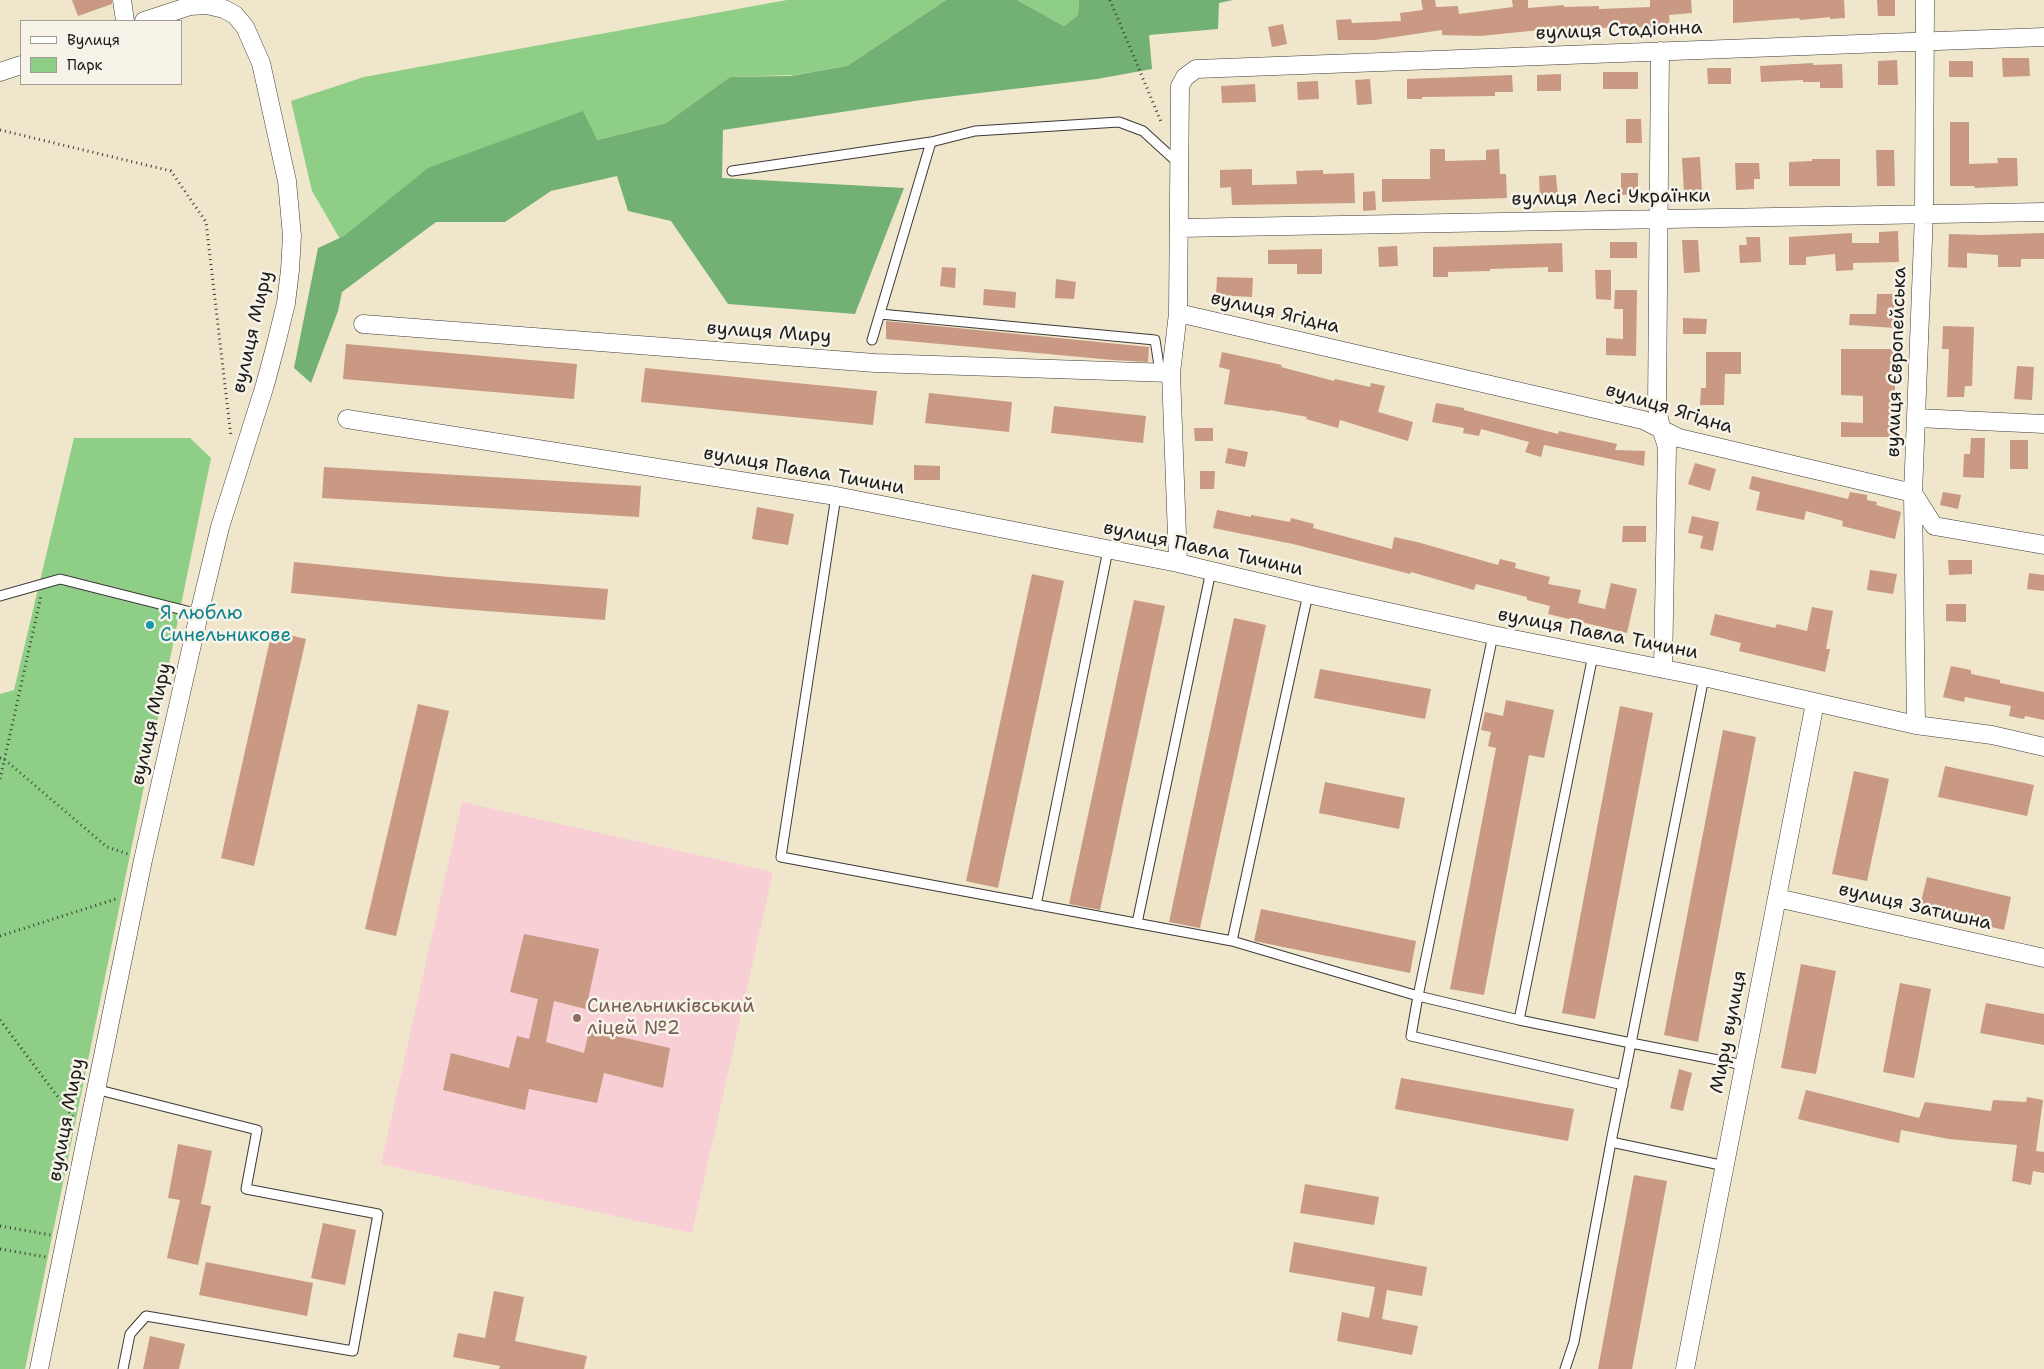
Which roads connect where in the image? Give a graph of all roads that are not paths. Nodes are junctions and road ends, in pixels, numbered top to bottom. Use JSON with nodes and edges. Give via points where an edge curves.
{"nodes":[{"id":1,"x":122,"y":0,"type":"edge"},
{"id":2,"x":1925,"y":0,"type":"edge"},
{"id":3,"x":231,"y":5,"type":"edge"},
{"id":4,"x":125,"y":20,"type":"edge"},
{"id":5,"x":147,"y":20,"type":"edge"},
{"id":6,"x":2044,"y":37,"type":"edge"},
{"id":7,"x":1925,"y":41,"type":"junction"},
{"id":8,"x":1660,"y":51,"type":"junction"},
{"id":9,"x":20,"y":65,"type":"edge"},
{"id":10,"x":0,"y":72,"type":"edge"},
{"id":11,"x":931,"y":142,"type":"junction"},
{"id":12,"x":1180,"y":165,"type":"junction"},
{"id":13,"x":732,"y":171,"type":"dead end"},
{"id":14,"x":2044,"y":212,"type":"edge"},
{"id":15,"x":1924,"y":214,"type":"junction"},
{"id":16,"x":1657,"y":218,"type":"junction"},
{"id":17,"x":1179,"y":228,"type":"junction"},
{"id":18,"x":1178,"y":313,"type":"junction"},
{"id":19,"x":880,"y":314,"type":"junction"},
{"id":20,"x":364,"y":324,"type":"dead end"},
{"id":21,"x":872,"y":340,"type":"dead end"},
{"id":22,"x":1165,"y":373,"type":"junction"},
{"id":23,"x":347,"y":418,"type":"dead end"},
{"id":24,"x":1917,"y":418,"type":"junction"},
{"id":25,"x":2044,"y":424,"type":"edge"},
{"id":26,"x":1660,"y":428,"type":"junction"},
{"id":27,"x":1913,"y":493,"type":"junction"},
{"id":28,"x":836,"y":496,"type":"junction"},
{"id":29,"x":2044,"y":545,"type":"edge"},
{"id":30,"x":1108,"y":550,"type":"junction"},
{"id":31,"x":1178,"y":563,"type":"junction"},
{"id":32,"x":1210,"y":571,"type":"junction"},
{"id":33,"x":1308,"y":594,"type":"junction"},
{"id":34,"x":0,"y":596,"type":"edge"},
{"id":35,"x":199,"y":614,"type":"junction"},
{"id":36,"x":1493,"y":635,"type":"junction"},
{"id":37,"x":1593,"y":655,"type":"junction"},
{"id":38,"x":1663,"y":669,"type":"junction"},
{"id":39,"x":1704,"y":677,"type":"junction"},
{"id":40,"x":1815,"y":703,"type":"junction"},
{"id":41,"x":1916,"y":725,"type":"junction"},
{"id":42,"x":2044,"y":747,"type":"edge"},
{"id":43,"x":1777,"y":898,"type":"junction"},
{"id":44,"x":1036,"y":904,"type":"junction"},
{"id":45,"x":1137,"y":923,"type":"junction"},
{"id":46,"x":1232,"y":941,"type":"junction"},
{"id":47,"x":2044,"y":958,"type":"edge"},
{"id":48,"x":1418,"y":996,"type":"junction"},
{"id":49,"x":1519,"y":1020,"type":"junction"},
{"id":50,"x":1631,"y":1043,"type":"junction"},
{"id":51,"x":1744,"y":1065,"type":"junction"},
{"id":52,"x":1623,"y":1085,"type":"junction"},
{"id":53,"x":95,"y":1089,"type":"junction"},
{"id":54,"x":1611,"y":1142,"type":"junction"},
{"id":55,"x":1725,"y":1166,"type":"junction"},
{"id":56,"x":39,"y":1369,"type":"edge"},
{"id":57,"x":123,"y":1369,"type":"edge"},
{"id":58,"x":1565,"y":1369,"type":"edge"},
{"id":59,"x":1685,"y":1369,"type":"edge"}],
"edges":[{"from":1,"to":4,"type":"street"},
{"from":2,"to":7,"type":"street","name":"вулиця Європейська"},
{"from":3,"to":5,"type":"street","name":"вулиця Миру","via":[[190,6]]},
{"from":3,"to":35,"type":"street","name":"вулиця Миру","via":[[261,62],[287,180],[292,236],[286,303],[276,344],[220,527]]},
{"from":6,"to":7,"type":"street","name":"вулиця Стадіонна"},
{"from":7,"to":8,"type":"street","name":"вулиця Стадіонна"},
{"from":7,"to":15,"type":"street","name":"вулиця Європейська"},
{"from":8,"to":12,"type":"street","name":"вулиця Стадіонна","via":[[1196,69],[1185,77],[1180,86]]},
{"from":8,"to":16,"type":"street"},
{"from":9,"to":10,"type":"street"},
{"from":11,"to":12,"type":"lane","via":[[975,131],[1119,122],[1143,131]]},
{"from":11,"to":13,"type":"lane"},
{"from":11,"to":19,"type":"lane"},
{"from":12,"to":17,"type":"street"},
{"from":14,"to":15,"type":"street","name":"вулиця Лесі Українки"},
{"from":15,"to":16,"type":"street","name":"вулиця Лесі Українки"},
{"from":15,"to":24,"type":"street","name":"вулиця Європейська"},
{"from":16,"to":17,"type":"street","name":"вулиця Лесі Українки"},
{"from":16,"to":26,"type":"street","via":[[1657,408]]},
{"from":17,"to":18,"type":"street"},
{"from":18,"to":22,"type":"street"},
{"from":18,"to":26,"type":"street","name":"вулиця Ягідна","via":[[1643,420]]},
{"from":19,"to":21,"type":"lane"},
{"from":19,"to":22,"type":"lane","via":[[1155,340]]},
{"from":20,"to":22,"type":"street","name":"вулиця Миру","via":[[875,363]]},
{"from":22,"to":31,"type":"street"},
{"from":23,"to":28,"type":"street","name":"вулиця Павла Тичини"},
{"from":24,"to":25,"type":"street"},
{"from":24,"to":27,"type":"street","name":"вулиця Європейська"},
{"from":26,"to":27,"type":"street","name":"вулиця Ягідна","via":[[1679,438]]},
{"from":26,"to":38,"type":"street","via":[[1667,448]]},
{"from":27,"to":29,"type":"street","via":[[1934,526]]},
{"from":27,"to":41,"type":"street","name":"вулиця Європейська"},
{"from":28,"to":30,"type":"street","name":"вулиця Павла Тичини"},
{"from":28,"to":44,"type":"lane","via":[[781,857]]},
{"from":30,"to":31,"type":"street","name":"вулиця Павла Тичини"},
{"from":30,"to":44,"type":"lane"},
{"from":31,"to":32,"type":"street","name":"вулиця Павла Тичини"},
{"from":32,"to":33,"type":"street","name":"вулиця Павла Тичини"},
{"from":32,"to":45,"type":"lane"},
{"from":33,"to":36,"type":"street","name":"вулиця Павла Тичини"},
{"from":33,"to":46,"type":"lane"},
{"from":34,"to":35,"type":"lane","via":[[60,579]]},
{"from":35,"to":53,"type":"street","name":"вулиця Миру"},
{"from":36,"to":37,"type":"street","name":"вулиця Павла Тичини"},
{"from":36,"to":48,"type":"lane"},
{"from":37,"to":38,"type":"street","name":"вулиця Павла Тичини"},
{"from":37,"to":49,"type":"lane"},
{"from":38,"to":39,"type":"street","name":"вулиця Павла Тичини"},
{"from":39,"to":40,"type":"street","name":"вулиця Павла Тичини"},
{"from":39,"to":50,"type":"lane"},
{"from":40,"to":41,"type":"street","name":"вулиця Павла Тичини"},
{"from":40,"to":43,"type":"street","name":"Миру вулиця"},
{"from":41,"to":42,"type":"street","name":"вулиця Павла Тичини","via":[[1992,734]]},
{"from":43,"to":47,"type":"street","name":"вулиця Затишна"},
{"from":43,"to":51,"type":"street","name":"Миру вулиця"},
{"from":44,"to":45,"type":"lane"},
{"from":45,"to":46,"type":"lane"},
{"from":46,"to":48,"type":"lane"},
{"from":48,"to":49,"type":"lane"},
{"from":48,"to":52,"type":"lane","via":[[1411,1036]]},
{"from":49,"to":50,"type":"lane"},
{"from":50,"to":51,"type":"lane"},
{"from":50,"to":52,"type":"lane"},
{"from":51,"to":55,"type":"street","name":"Миру вулиця"},
{"from":52,"to":54,"type":"lane"},
{"from":53,"to":56,"type":"street","name":"вулиця Миру"},
{"from":53,"to":57,"type":"lane","via":[[257,1130],[246,1189],[378,1214],[353,1351],[146,1316],[130,1334]]},
{"from":54,"to":55,"type":"lane"},
{"from":54,"to":58,"type":"lane","via":[[1574,1342]]},
{"from":55,"to":59,"type":"street","name":"Миру вулиця"}]}
